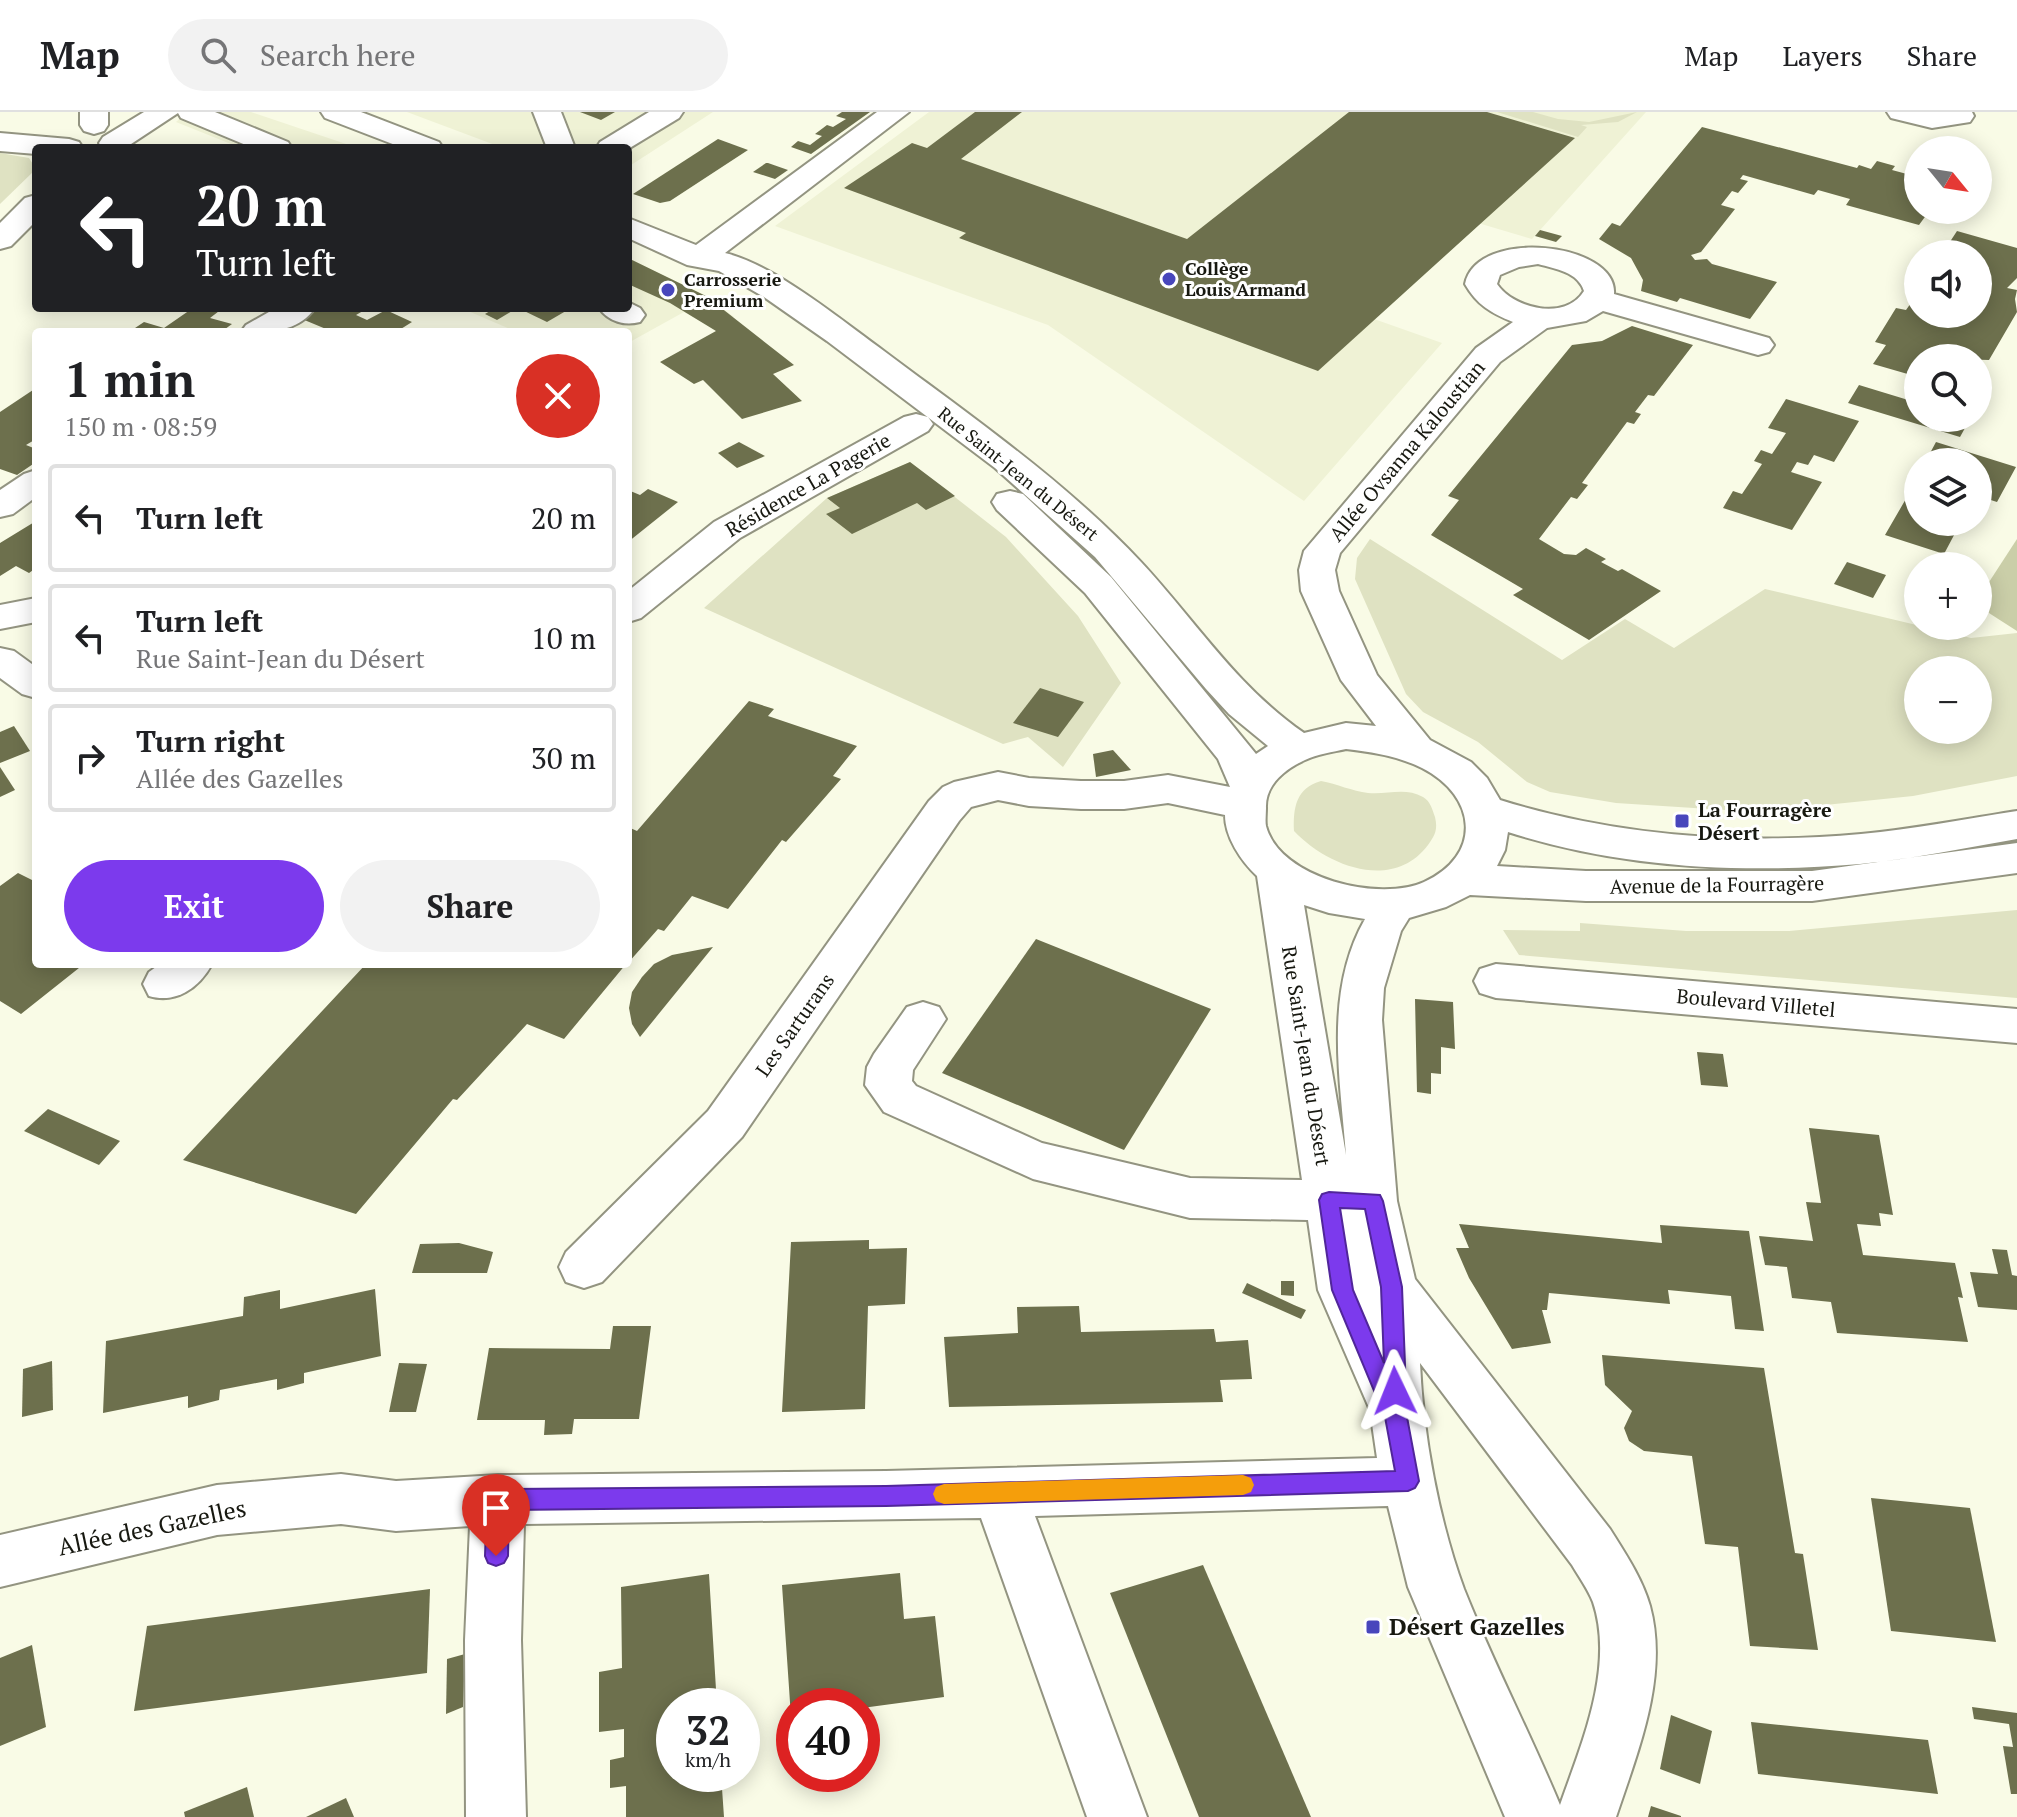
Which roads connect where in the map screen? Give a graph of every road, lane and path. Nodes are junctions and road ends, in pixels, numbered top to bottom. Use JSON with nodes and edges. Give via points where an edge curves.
{"nodes":[{"id":1,"x":164,"y":112,"type":"edge"},
{"id":2,"x":191,"y":112,"type":"edge"},
{"id":3,"x":547,"y":112,"type":"edge"},
{"id":4,"x":669,"y":112,"type":"edge"},
{"id":5,"x":895,"y":112,"type":"edge"},
{"id":6,"x":1901,"y":112,"type":"edge"},
{"id":7,"x":1958,"y":112,"type":"edge"},
{"id":8,"x":345,"y":114,"type":"edge"},
{"id":9,"x":97,"y":134,"type":"edge"},
{"id":10,"x":0,"y":142,"type":"edge"},
{"id":11,"x":268,"y":144,"type":"edge"},
{"id":12,"x":419,"y":144,"type":"edge"},
{"id":13,"x":559,"y":144,"type":"edge"},
{"id":14,"x":617,"y":144,"type":"edge"},
{"id":15,"x":32,"y":208,"type":"edge"},
{"id":16,"x":632,"y":229,"type":"edge"},
{"id":17,"x":0,"y":240,"type":"edge"},
{"id":18,"x":698,"y":258,"type":"junction"},
{"id":19,"x":1598,"y":299,"type":"junction"},
{"id":20,"x":1504,"y":308,"type":"junction"},
{"id":21,"x":292,"y":312,"type":"edge"},
{"id":22,"x":1541,"y":317,"type":"junction"},
{"id":23,"x":264,"y":328,"type":"edge"},
{"id":24,"x":1758,"y":345,"type":"dead end"},
{"id":25,"x":1488,"y":355,"type":"junction"},
{"id":26,"x":916,"y":424,"type":"junction"},
{"id":27,"x":32,"y":484,"type":"edge"},
{"id":28,"x":0,"y":506,"type":"edge"},
{"id":29,"x":632,"y":607,"type":"edge"},
{"id":30,"x":32,"y":611,"type":"edge"},
{"id":31,"x":0,"y":617,"type":"edge"},
{"id":32,"x":0,"y":660,"type":"edge"},
{"id":33,"x":1360,"y":680,"type":"junction"},
{"id":34,"x":32,"y":682,"type":"edge"},
{"id":35,"x":1346,"y":736,"type":"junction"},
{"id":36,"x":1295,"y":746,"type":"junction"},
{"id":37,"x":1414,"y":747,"type":"junction"},
{"id":38,"x":1246,"y":794,"type":"junction"},
{"id":39,"x":1484,"y":810,"type":"junction"},
{"id":40,"x":2017,"y":825,"type":"edge"},
{"id":41,"x":2017,"y":858,"type":"edge"},
{"id":42,"x":1278,"y":875,"type":"junction"},
{"id":43,"x":1463,"y":879,"type":"junction"},
{"id":44,"x":1395,"y":905,"type":"junction"},
{"id":45,"x":1496,"y":981,"type":"dead end"},
{"id":46,"x":923,"y":1019,"type":"dead end"},
{"id":47,"x":2017,"y":1026,"type":"edge"},
{"id":48,"x":1351,"y":1200,"type":"junction"},
{"id":49,"x":584,"y":1267,"type":"dead end"},
{"id":50,"x":1392,"y":1287,"type":"junction"},
{"id":51,"x":1396,"y":1417,"type":"junction"},
{"id":52,"x":1408,"y":1481,"type":"junction"},
{"id":53,"x":999,"y":1492,"type":"junction"},
{"id":54,"x":498,"y":1500,"type":"junction"},
{"id":55,"x":0,"y":1561,"type":"edge"},
{"id":56,"x":496,"y":1817,"type":"edge"},
{"id":57,"x":1117,"y":1817,"type":"edge"},
{"id":58,"x":1535,"y":1817,"type":"edge"},
{"id":59,"x":1586,"y":1817,"type":"edge"}],
"edges":[{"from":1,"to":9,"type":"street"},
{"from":2,"to":11,"type":"street"},
{"from":3,"to":13,"type":"street"},
{"from":4,"to":14,"type":"street"},
{"from":5,"to":18,"type":"street"},
{"from":6,"to":7,"type":"street","via":[[1932,120],[1960,116]]},
{"from":8,"to":12,"type":"street"},
{"from":9,"to":10,"type":"street"},
{"from":15,"to":17,"type":"street"},
{"from":16,"to":18,"type":"street","name":"Rue Saint-Jean du Désert"},
{"from":18,"to":26,"type":"street","name":"Rue Saint-Jean du Désert","via":[[707,274],[792,329]]},
{"from":18,"to":36,"type":"street","name":"Rue Saint-Jean du Désert","via":[[726,262],[808,312],[1074,517],[1136,577],[1242,705],[1267,730]]},
{"from":19,"to":20,"type":"street","via":[[1600,284],[1577,265],[1559,258],[1519,256],[1488,267],[1482,277],[1482,288]]},
{"from":19,"to":22,"type":"street","via":[[1581,313]]},
{"from":19,"to":24,"type":"street"},
{"from":20,"to":22,"type":"street"},
{"from":20,"to":25,"type":"street","name":"Allée Ovsanna Kaloustian"},
{"from":21,"to":23,"type":"street"},
{"from":22,"to":25,"type":"street","name":"Allée Ovsanna Kaloustian"},
{"from":25,"to":33,"type":"street","name":"Allée Ovsanna Kaloustian","via":[[1322,551],[1317,570],[1320,591]]},
{"from":26,"to":29,"type":"street","name":"Résidence La Pagerie","via":[[727,530]]},
{"from":26,"to":38,"type":"street","name":"Rue Saint-Jean du Désert","via":[[1015,506],[1098,585],[1236,754]]},
{"from":27,"to":28,"type":"street"},
{"from":30,"to":31,"type":"street"},
{"from":32,"to":34,"type":"street"},
{"from":33,"to":35,"type":"street"},
{"from":33,"to":37,"type":"street","name":"Allée Ovsanna Kaloustian"},
{"from":35,"to":36,"type":"street"},
{"from":35,"to":37,"type":"street"},
{"from":36,"to":38,"type":"street","via":[[1267,762]]},
{"from":37,"to":39,"type":"street","via":[[1446,763],[1470,785]]},
{"from":38,"to":42,"type":"street","via":[[1244,830],[1257,854]]},
{"from":38,"to":49,"type":"street","name":"Les Sarturans","via":[[1168,789],[1081,795],[998,786],[957,797],[725,1124]]},
{"from":39,"to":40,"type":"street","name":"Avenue de la Fourragère","via":[[1583,838],[1688,850],[1861,848]]},
{"from":39,"to":43,"type":"street","via":[[1488,835],[1481,859]]},
{"from":41,"to":43,"type":"street","name":"Avenue de la Fourragère","via":[[1812,886],[1586,886]]},
{"from":42,"to":44,"type":"street","via":[[1313,894],[1354,905]]},
{"from":42,"to":48,"type":"street","name":"Rue Saint-Jean du Désert"},
{"from":43,"to":44,"type":"street","via":[[1433,897]]},
{"from":44,"to":48,"type":"street","name":"Rue Saint-Jean du Désert","via":[[1380,930],[1362,988]]},
{"from":45,"to":47,"type":"street","name":"Boulevard Villetel"},
{"from":46,"to":48,"type":"street","via":[[890,1067],[888,1085],[900,1099],[1033,1160],[1190,1198]]},
{"from":48,"to":50,"type":"street","name":"Rue Saint-Jean du Désert"},
{"from":48,"to":51,"type":"street","name":"Rue Saint-Jean du Désert","via":[[1343,1290]]},
{"from":50,"to":51,"type":"street","name":"Rue Saint-Jean du Désert"},
{"from":50,"to":59,"type":"street","via":[[1591,1547],[1623,1609],[1627,1651],[1622,1693]]},
{"from":51,"to":52,"type":"street","name":"Rue Saint-Jean du Désert"},
{"from":52,"to":53,"type":"street","name":"Allée des Gazelles"},
{"from":52,"to":58,"type":"street","name":"Rue Saint-Jean du Désert","via":[[1436,1587]]},
{"from":53,"to":54,"type":"street","name":"Allée des Gazelles"},
{"from":53,"to":57,"type":"street"},
{"from":54,"to":55,"type":"street","name":"Allée des Gazelles","via":[[396,1506],[341,1499],[217,1510]]},
{"from":54,"to":56,"type":"street","via":[[493,1640]]}]}
